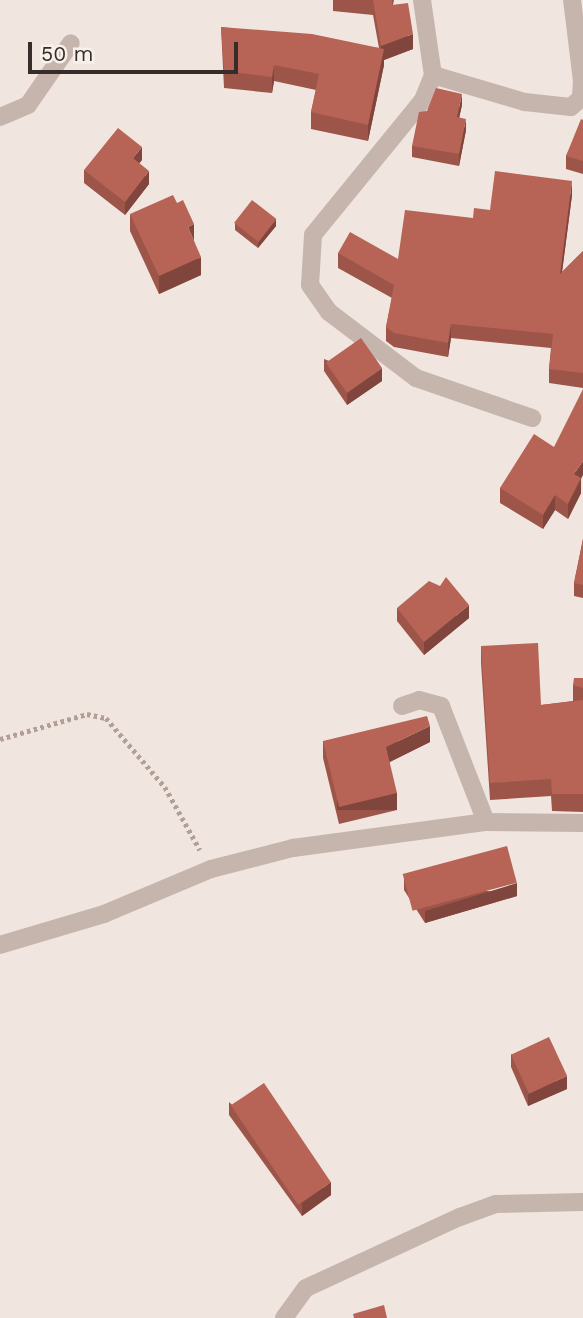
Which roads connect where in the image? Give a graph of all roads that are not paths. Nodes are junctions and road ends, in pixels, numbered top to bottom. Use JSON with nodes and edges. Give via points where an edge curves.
{"nodes":[{"id":1,"x":422,"y":0,"type":"edge"},
{"id":2,"x":572,"y":0,"type":"edge"},
{"id":3,"x":71,"y":43,"type":"dead end"},
{"id":4,"x":433,"y":75,"type":"junction"},
{"id":5,"x":582,"y":98,"type":"edge"},
{"id":6,"x":0,"y":117,"type":"edge"},
{"id":7,"x":532,"y":418,"type":"dead end"},
{"id":8,"x":402,"y":706,"type":"dead end"},
{"id":9,"x":486,"y":822,"type":"junction"},
{"id":10,"x":583,"y":823,"type":"edge"},
{"id":11,"x":0,"y":945,"type":"edge"},
{"id":12,"x":583,"y":1202,"type":"edge"},
{"id":13,"x":284,"y":1318,"type":"edge"}],
"edges":[{"from":1,"to":4,"type":"street"},
{"from":2,"to":5,"type":"street"},
{"from":3,"to":6,"type":"street","via":[[29,105]]},
{"from":4,"to":5,"type":"street","via":[[525,102],[571,107]]},
{"from":4,"to":7,"type":"street","via":[[423,100],[313,235],[310,285],[329,312],[416,378]]},
{"from":8,"to":9,"type":"street","via":[[419,699],[441,706]]},
{"from":9,"to":10,"type":"street"},
{"from":9,"to":11,"type":"street","via":[[394,830],[211,869],[104,914]]},
{"from":12,"to":13,"type":"street","via":[[496,1204],[460,1217],[306,1288]]}]}
